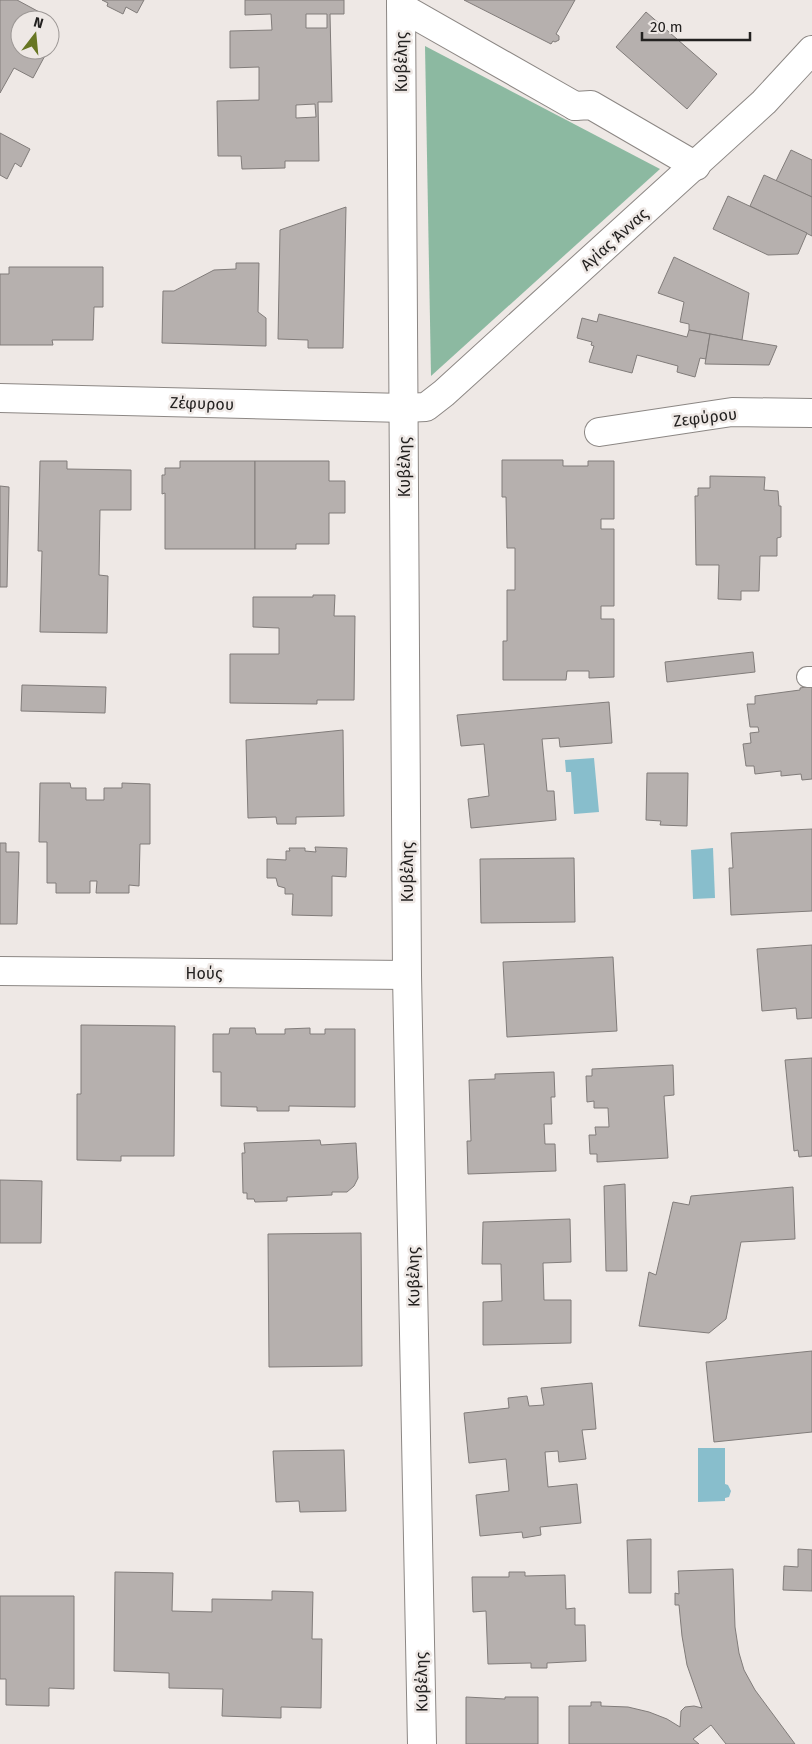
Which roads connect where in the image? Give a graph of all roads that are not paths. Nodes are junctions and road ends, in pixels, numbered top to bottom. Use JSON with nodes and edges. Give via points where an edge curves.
{"nodes":[{"id":1,"x":401,"y":3,"type":"edge"},
{"id":2,"x":812,"y":50,"type":"edge"},
{"id":3,"x":696,"y":166,"type":"junction"},
{"id":4,"x":0,"y":398,"type":"edge"},
{"id":5,"x":404,"y":408,"type":"junction"},
{"id":6,"x":812,"y":413,"type":"edge"},
{"id":7,"x":599,"y":432,"type":"dead end"},
{"id":8,"x":0,"y":971,"type":"edge"},
{"id":9,"x":407,"y":975,"type":"junction"},
{"id":10,"x":422,"y":1744,"type":"edge"}],
"edges":[{"from":1,"to":3,"type":"street","via":[[575,106],[591,105]]},
{"from":1,"to":5,"type":"street","name":"Κυβέλης"},
{"from":2,"to":3,"type":"street","name":"Αγίας Άννας","via":[[764,102]]},
{"from":3,"to":5,"type":"street","name":"Αγίας Άννας","via":[[444,393],[426,407]]},
{"from":4,"to":5,"type":"street","name":"Ζέφυρου"},
{"from":5,"to":9,"type":"street","name":"Κυβέλης"},
{"from":6,"to":7,"type":"street","name":"Ζεφύρου","via":[[732,412]]},
{"from":8,"to":9,"type":"street","name":"Ηούς"},
{"from":9,"to":10,"type":"street","name":"Κυβέλης"}]}
